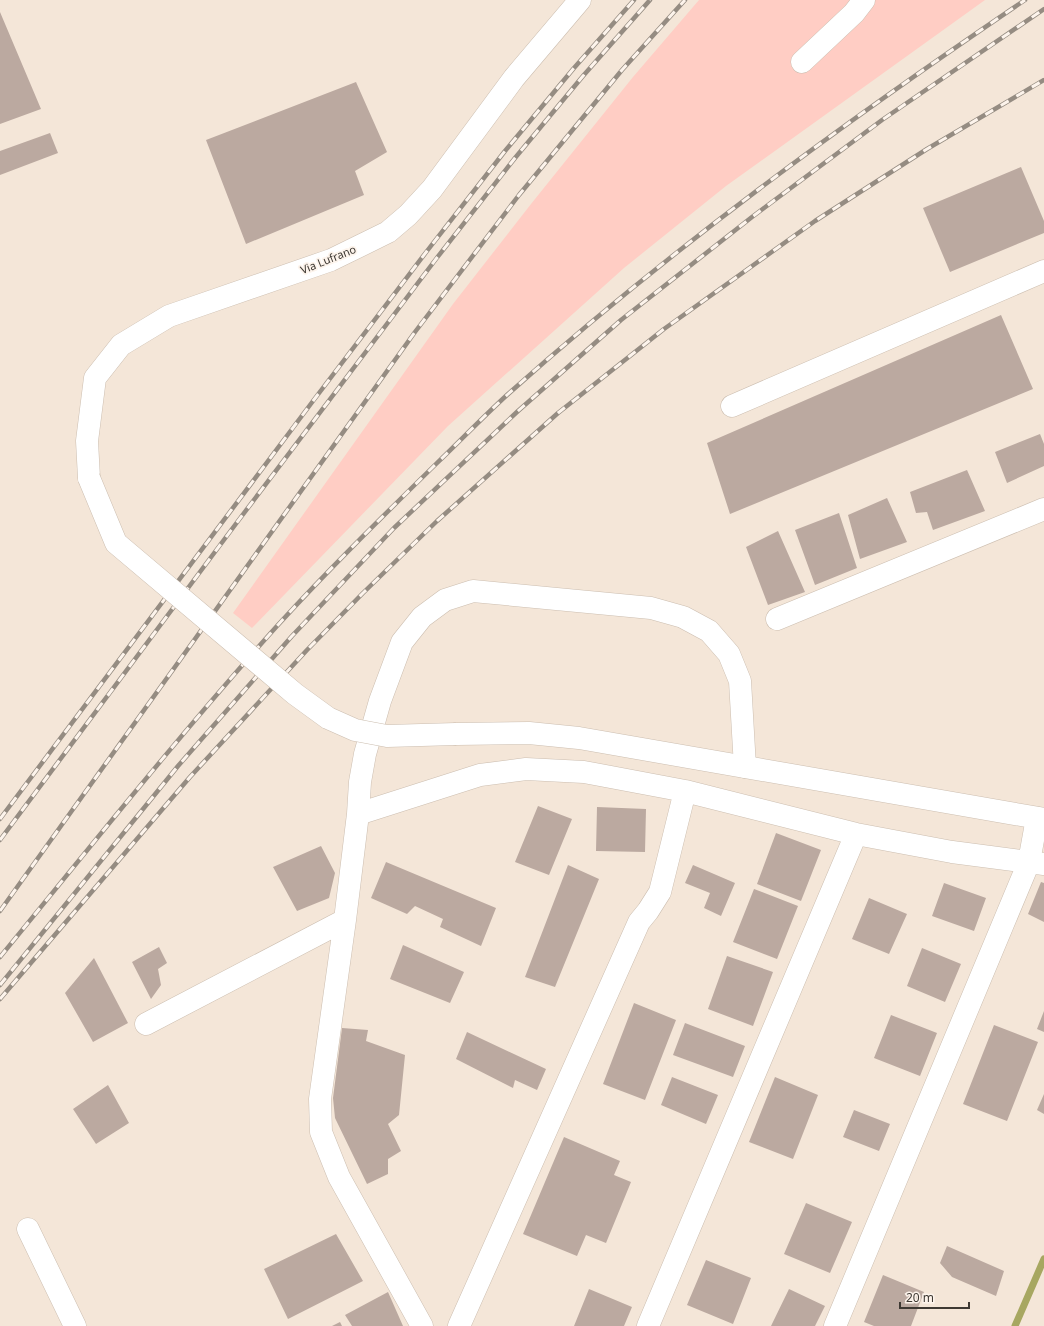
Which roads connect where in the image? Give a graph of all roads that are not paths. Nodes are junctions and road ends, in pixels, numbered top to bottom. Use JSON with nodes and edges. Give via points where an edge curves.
{"nodes":[{"id":1,"x":580,"y":0,"type":"edge"},
{"id":2,"x":864,"y":0,"type":"edge"},
{"id":3,"x":802,"y":62,"type":"dead end"},
{"id":4,"x":1044,"y":271,"type":"edge"},
{"id":5,"x":732,"y":406,"type":"dead end"},
{"id":6,"x":1044,"y":509,"type":"edge"},
{"id":7,"x":778,"y":619,"type":"dead end"},
{"id":8,"x":745,"y":767,"type":"junction"},
{"id":9,"x":685,"y":791,"type":"junction"},
{"id":10,"x":358,"y":814,"type":"junction"},
{"id":11,"x":1040,"y":818,"type":"edge"},
{"id":12,"x":856,"y":834,"type":"junction"},
{"id":13,"x":1036,"y":863,"type":"edge"},
{"id":14,"x":345,"y":920,"type":"junction"},
{"id":15,"x":146,"y":1024,"type":"dead end"},
{"id":16,"x":28,"y":1229,"type":"dead end"},
{"id":17,"x":75,"y":1326,"type":"edge"},
{"id":18,"x":422,"y":1326,"type":"edge"},
{"id":19,"x":459,"y":1326,"type":"edge"},
{"id":20,"x":648,"y":1326,"type":"edge"},
{"id":21,"x":835,"y":1326,"type":"edge"}],
"edges":[{"from":1,"to":8,"type":"street","name":"Via Lufrano","bridge":true,"via":[[514,78],[432,189],[388,232],[331,260],[169,316],[121,346],[95,378],[87,441],[89,478],[116,543],[294,694],[328,718],[355,730],[387,736],[529,733],[579,738]]},
{"from":2,"to":3,"type":"street","via":[[854,13]]},
{"from":4,"to":5,"type":"street"},
{"from":6,"to":7,"type":"street"},
{"from":8,"to":10,"type":"street","via":[[740,681],[729,654],[709,632],[683,617],[651,608],[473,591],[445,600],[422,617],[402,642],[380,701],[365,754]]},
{"from":8,"to":11,"type":"street","name":"Via Lufrano"},
{"from":9,"to":10,"type":"street","via":[[584,772],[526,769],[480,775]]},
{"from":9,"to":12,"type":"street"},
{"from":9,"to":19,"type":"street","via":[[660,892],[639,922]]},
{"from":10,"to":14,"type":"street"},
{"from":11,"to":13,"type":"street"},
{"from":12,"to":13,"type":"street","via":[[952,852]]},
{"from":12,"to":20,"type":"street"},
{"from":13,"to":21,"type":"street"},
{"from":14,"to":15,"type":"street"},
{"from":14,"to":18,"type":"street","via":[[320,1099],[321,1132],[338,1177]]},
{"from":16,"to":17,"type":"street"}]}
